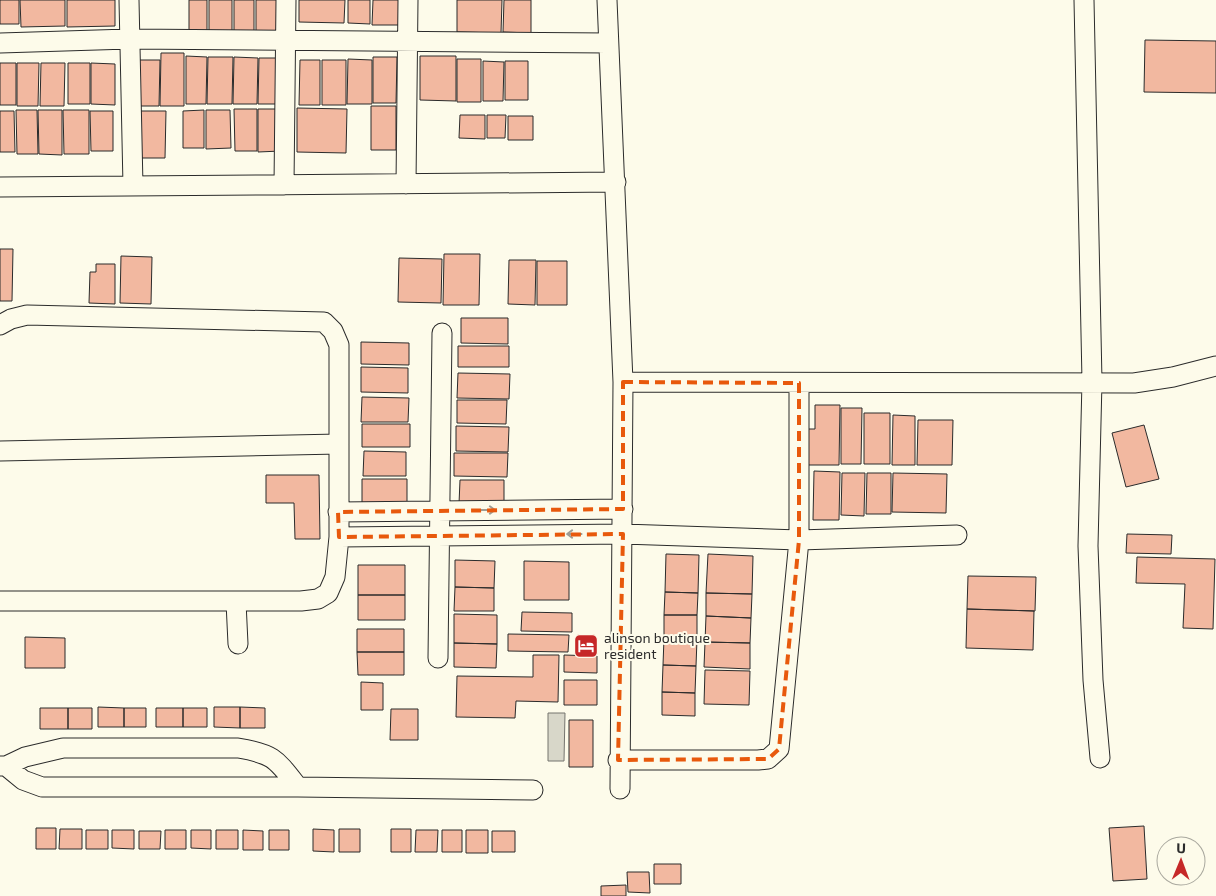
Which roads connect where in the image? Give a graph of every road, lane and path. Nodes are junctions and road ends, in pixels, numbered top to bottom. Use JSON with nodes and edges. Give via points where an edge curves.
{"nodes":[{"id":1,"x":129,"y":0,"type":"edge"},
{"id":2,"x":286,"y":0,"type":"edge"},
{"id":3,"x":408,"y":0,"type":"edge"},
{"id":4,"x":607,"y":0,"type":"edge"},
{"id":5,"x":1084,"y":0,"type":"edge"},
{"id":6,"x":129,"y":39,"type":"junction"},
{"id":7,"x":285,"y":40,"type":"junction"},
{"id":8,"x":408,"y":42,"type":"junction"},
{"id":9,"x":608,"y":43,"type":"junction"},
{"id":10,"x":0,"y":44,"type":"edge"},
{"id":11,"x":616,"y":182,"type":"junction"},
{"id":12,"x":284,"y":184,"type":"junction"},
{"id":13,"x":406,"y":184,"type":"junction"},
{"id":14,"x":133,"y":186,"type":"junction"},
{"id":15,"x":0,"y":187,"type":"edge"},
{"id":16,"x":0,"y":325,"type":"edge"},
{"id":17,"x":442,"y":333,"type":"dead end"},
{"id":18,"x":1216,"y":366,"type":"edge"},
{"id":19,"x":1092,"y":381,"type":"junction"},
{"id":20,"x":623,"y":382,"type":"junction"},
{"id":21,"x":799,"y":383,"type":"junction"},
{"id":22,"x":338,"y":444,"type":"junction"},
{"id":23,"x":0,"y":451,"type":"edge"},
{"id":24,"x":623,"y":509,"type":"junction"},
{"id":25,"x":440,"y":510,"type":"junction"},
{"id":26,"x":338,"y":512,"type":"junction"},
{"id":27,"x":623,"y":534,"type":"junction"},
{"id":28,"x":440,"y":535,"type":"junction"},
{"id":29,"x":957,"y":535,"type":"dead end"},
{"id":30,"x":339,"y":537,"type":"junction"},
{"id":31,"x":799,"y":540,"type":"junction"},
{"id":32,"x":0,"y":601,"type":"edge"},
{"id":33,"x":236,"y":602,"type":"junction"},
{"id":34,"x":238,"y":644,"type":"dead end"},
{"id":35,"x":438,"y":658,"type":"dead end"},
{"id":36,"x":1100,"y":758,"type":"dead end"},
{"id":37,"x":618,"y":760,"type":"junction"},
{"id":38,"x":3,"y":766,"type":"edge"},
{"id":39,"x":298,"y":787,"type":"junction"},
{"id":40,"x":620,"y":789,"type":"dead end"},
{"id":41,"x":532,"y":790,"type":"dead end"}],
"edges":[{"from":1,"to":6,"type":"street"},
{"from":2,"to":7,"type":"street"},
{"from":3,"to":8,"type":"street"},
{"from":4,"to":9,"type":"street"},
{"from":5,"to":19,"type":"street"},
{"from":6,"to":7,"type":"street"},
{"from":6,"to":10,"type":"street"},
{"from":6,"to":14,"type":"street"},
{"from":7,"to":8,"type":"street"},
{"from":7,"to":12,"type":"street"},
{"from":8,"to":9,"type":"street"},
{"from":8,"to":13,"type":"street"},
{"from":9,"to":11,"type":"street"},
{"from":11,"to":13,"type":"street"},
{"from":11,"to":20,"type":"street"},
{"from":12,"to":13,"type":"street"},
{"from":12,"to":14,"type":"street"},
{"from":14,"to":15,"type":"street"},
{"from":16,"to":22,"type":"street","via":[[27,315],[324,322],[333,331],[339,345]]},
{"from":17,"to":25,"type":"street"},
{"from":18,"to":19,"type":"street","via":[[1134,383]]},
{"from":19,"to":21,"type":"street"},
{"from":19,"to":36,"type":"street","via":[[1088,546],[1093,680]]},
{"from":20,"to":21,"type":"street"},
{"from":20,"to":24,"type":"street"},
{"from":21,"to":31,"type":"street"},
{"from":22,"to":23,"type":"street"},
{"from":22,"to":26,"type":"street"},
{"from":25,"to":24,"type":"street","one_way":true},
{"from":24,"to":27,"type":"street"},
{"from":25,"to":26,"type":"street"},
{"from":25,"to":28,"type":"street"},
{"from":26,"to":30,"type":"street"},
{"from":27,"to":28,"type":"street","one_way":true},
{"from":27,"to":31,"type":"street"},
{"from":27,"to":37,"type":"street"},
{"from":28,"to":30,"type":"street"},
{"from":28,"to":35,"type":"street"},
{"from":29,"to":31,"type":"street"},
{"from":30,"to":33,"type":"street","via":[[335,577],[328,593],[318,599],[301,601]]},
{"from":31,"to":37,"type":"street","via":[[779,749],[774,755],[758,760]]},
{"from":32,"to":33,"type":"street"},
{"from":33,"to":34,"type":"street"},
{"from":37,"to":40,"type":"street"},
{"from":38,"to":39,"type":"street","via":[[23,780],[52,788]]},
{"from":38,"to":39,"type":"street","via":[[63,748],[238,748],[261,752],[277,760]]},
{"from":39,"to":41,"type":"street"}]}
